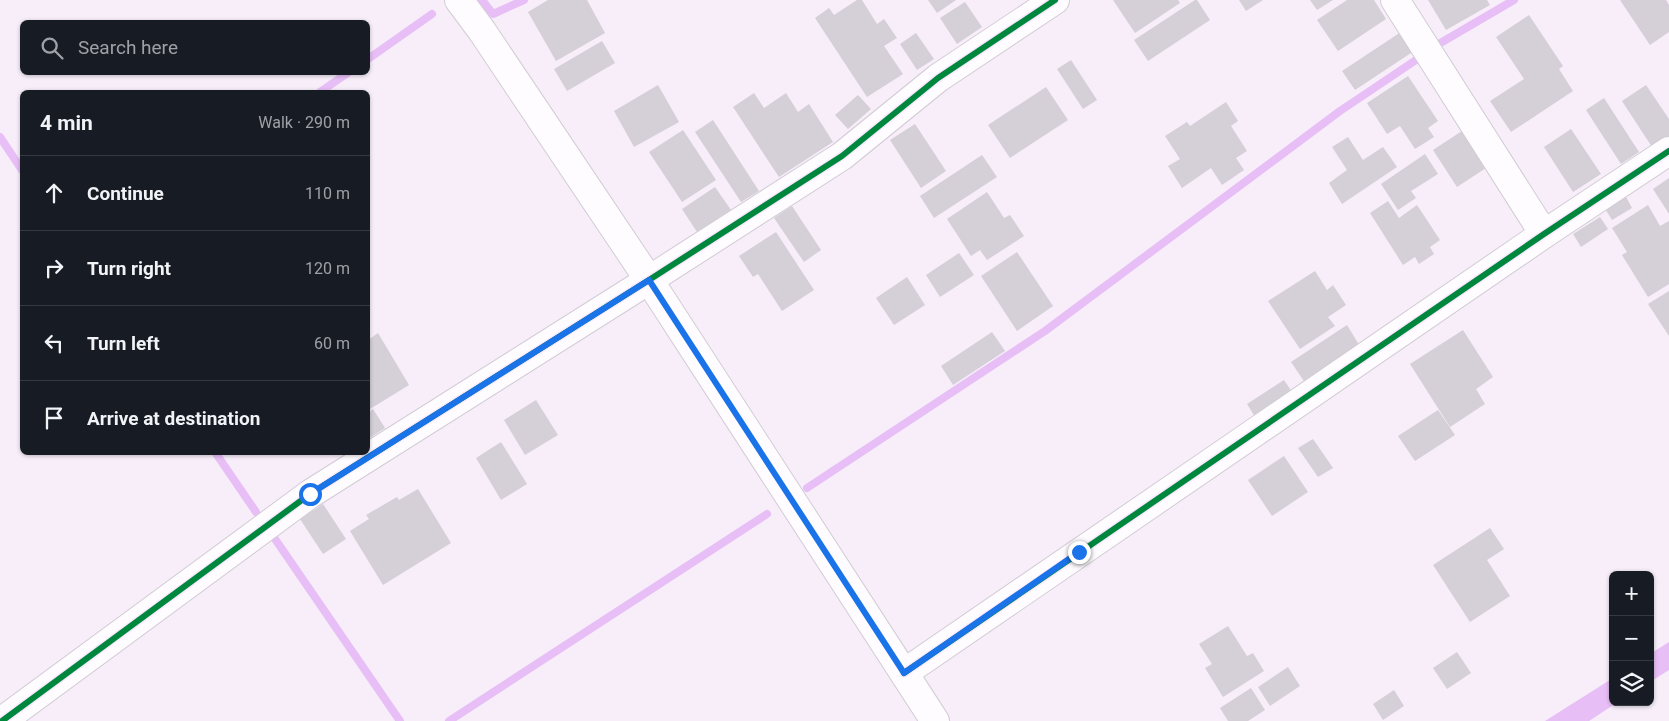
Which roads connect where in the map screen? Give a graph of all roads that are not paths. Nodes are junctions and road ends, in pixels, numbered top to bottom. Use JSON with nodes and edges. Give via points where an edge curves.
{"nodes":[{"id":1,"x":459,"y":0,"type":"edge"},
{"id":2,"x":1055,"y":0,"type":"edge"},
{"id":3,"x":1394,"y":0,"type":"edge"},
{"id":4,"x":1024,"y":9,"type":"edge"},
{"id":5,"x":1669,"y":151,"type":"edge"},
{"id":6,"x":1544,"y":234,"type":"junction"},
{"id":7,"x":649,"y":280,"type":"junction"},
{"id":8,"x":904,"y":673,"type":"junction"},
{"id":9,"x":2,"y":721,"type":"edge"},
{"id":10,"x":935,"y":721,"type":"edge"}],
"edges":[{"from":1,"to":7,"type":"street"},
{"from":2,"to":4,"type":"street"},
{"from":3,"to":6,"type":"street"},
{"from":4,"to":7,"type":"street","via":[[842,156]]},
{"from":5,"to":6,"type":"street"},
{"from":6,"to":8,"type":"street"},
{"from":7,"to":8,"type":"street"},
{"from":7,"to":9,"type":"street","via":[[310,494]]},
{"from":8,"to":10,"type":"street"}]}
